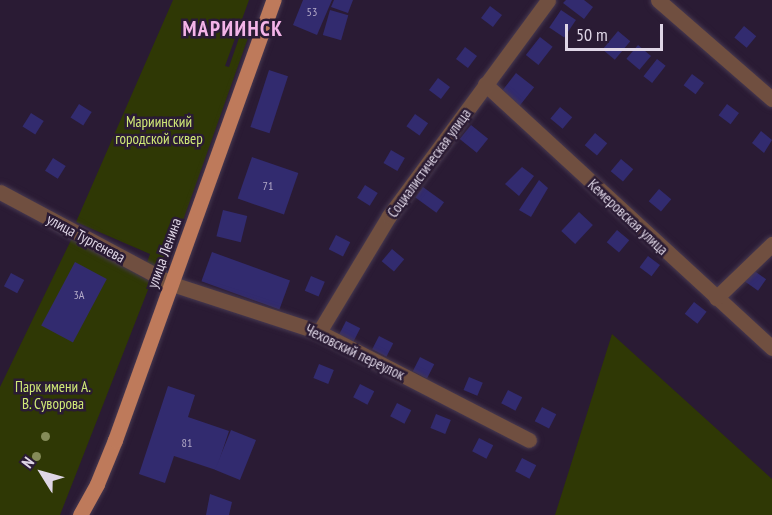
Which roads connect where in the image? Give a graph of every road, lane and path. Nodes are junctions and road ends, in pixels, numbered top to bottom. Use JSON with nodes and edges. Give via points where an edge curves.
{"nodes":[{"id":1,"x":273,"y":0,"type":"edge"},
{"id":2,"x":548,"y":0,"type":"edge"},
{"id":3,"x":658,"y":0,"type":"edge"},
{"id":4,"x":486,"y":84,"type":"junction"},
{"id":5,"x":772,"y":99,"type":"edge"},
{"id":6,"x":0,"y":192,"type":"edge"},
{"id":7,"x":772,"y":244,"type":"edge"},
{"id":8,"x":172,"y":284,"type":"junction"},
{"id":9,"x":716,"y":298,"type":"junction"},
{"id":10,"x":319,"y":332,"type":"junction"},
{"id":11,"x":772,"y":348,"type":"edge"},
{"id":12,"x":529,"y":440,"type":"dead end"},
{"id":13,"x":80,"y":515,"type":"edge"}],
"edges":[{"from":1,"to":8,"type":"main road","name":"улица Ленина"},
{"from":2,"to":4,"type":"street","name":"Социалистическая улица"},
{"from":3,"to":5,"type":"street"},
{"from":4,"to":9,"type":"street","name":"Кемеровская улица"},
{"from":4,"to":10,"type":"street","name":"Социалистическая улица","via":[[389,216]]},
{"from":6,"to":8,"type":"street","name":"улица Тургенева"},
{"from":7,"to":9,"type":"street"},
{"from":8,"to":10,"type":"street","name":"Чеховский переулок"},
{"from":8,"to":13,"type":"main road","name":"улица Ленина","via":[[110,451]]},
{"from":9,"to":11,"type":"street","name":"Кемеровская улица"},
{"from":10,"to":12,"type":"street","name":"Чеховский переулок"}]}
